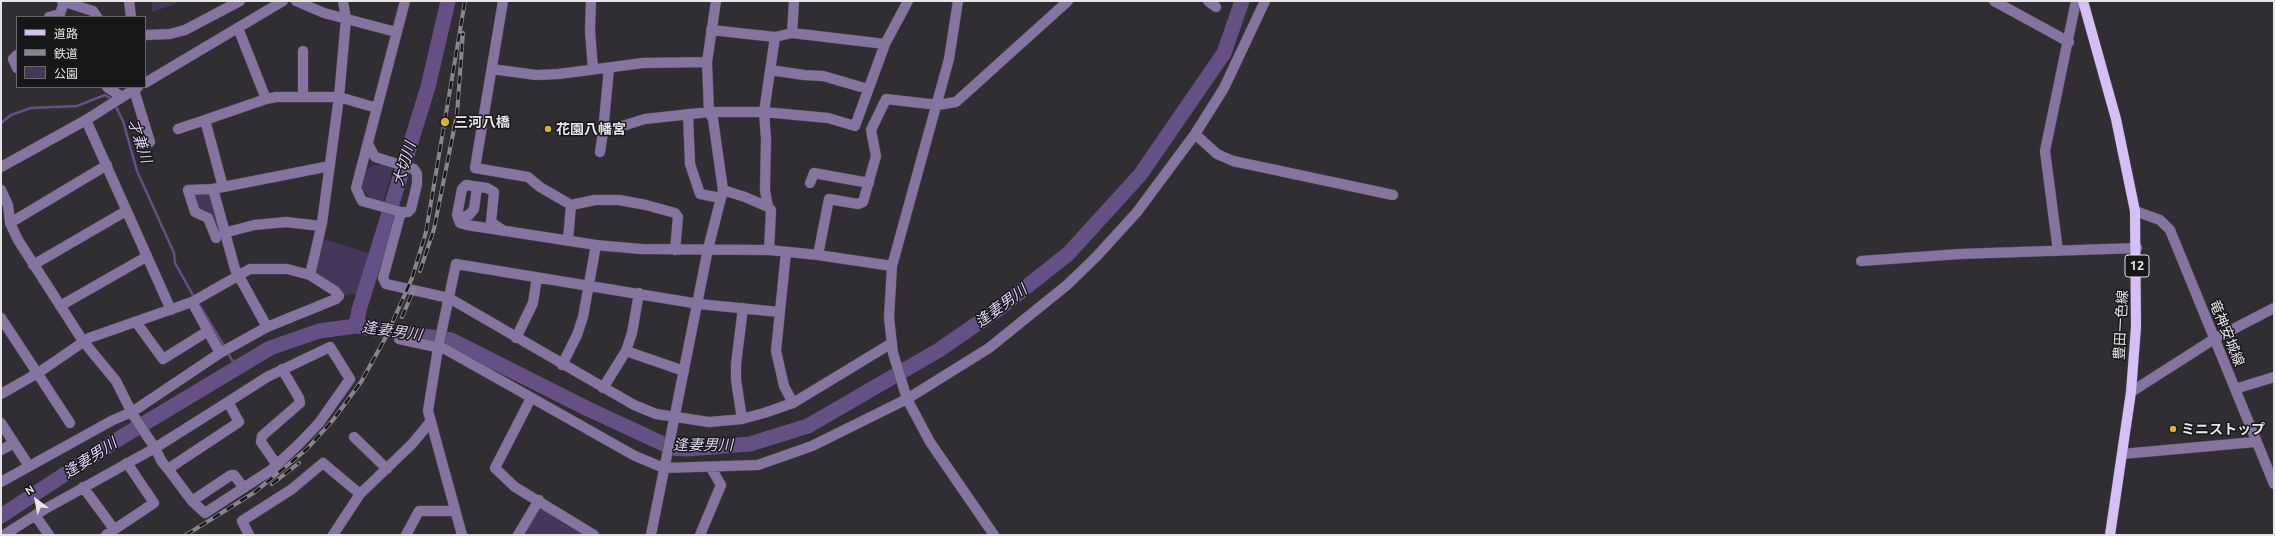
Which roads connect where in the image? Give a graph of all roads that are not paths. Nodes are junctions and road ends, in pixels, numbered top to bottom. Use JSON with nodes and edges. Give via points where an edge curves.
{"nodes":[{"id":1,"x":63,"y":1,"type":"edge"},
{"id":2,"x":129,"y":1,"type":"edge"},
{"id":3,"x":240,"y":1,"type":"edge"},
{"id":4,"x":283,"y":1,"type":"edge"},
{"id":5,"x":296,"y":1,"type":"edge"},
{"id":6,"x":343,"y":1,"type":"edge"},
{"id":7,"x":405,"y":1,"type":"edge"},
{"id":8,"x":503,"y":1,"type":"edge"},
{"id":9,"x":591,"y":1,"type":"edge"},
{"id":10,"x":716,"y":1,"type":"edge"},
{"id":11,"x":794,"y":1,"type":"edge"},
{"id":12,"x":908,"y":1,"type":"edge"},
{"id":13,"x":958,"y":1,"type":"edge"},
{"id":14,"x":1068,"y":1,"type":"edge"},
{"id":15,"x":1266,"y":1,"type":"edge"},
{"id":16,"x":1994,"y":1,"type":"edge"},
{"id":17,"x":2076,"y":1,"type":"edge"},
{"id":18,"x":2083,"y":1,"type":"edge"},
{"id":19,"x":53,"y":16,"type":"edge"},
{"id":20,"x":96,"y":16,"type":"edge"},
{"id":21,"x":131,"y":16,"type":"edge"},
{"id":22,"x":346,"y":19,"type":"junction"},
{"id":23,"x":238,"y":28,"type":"junction"},
{"id":24,"x":711,"y":30,"type":"junction"},
{"id":25,"x":396,"y":32,"type":"junction"},
{"id":26,"x":792,"y":33,"type":"junction"},
{"id":27,"x":146,"y":35,"type":"edge"},
{"id":28,"x":775,"y":37,"type":"junction"},
{"id":29,"x":2069,"y":42,"type":"junction"},
{"id":30,"x":885,"y":44,"type":"junction"},
{"id":31,"x":303,"y":51,"type":"dead end"},
{"id":32,"x":16,"y":56,"type":"edge"},
{"id":33,"x":708,"y":62,"type":"junction"},
{"id":34,"x":16,"y":66,"type":"edge"},
{"id":35,"x":609,"y":68,"type":"junction"},
{"id":36,"x":492,"y":69,"type":"junction"},
{"id":37,"x":593,"y":69,"type":"junction"},
{"id":38,"x":770,"y":70,"type":"junction"},
{"id":39,"x":146,"y":82,"type":"edge"},
{"id":40,"x":108,"y":88,"type":"edge"},
{"id":41,"x":136,"y":88,"type":"edge"},
{"id":42,"x":868,"y":89,"type":"junction"},
{"id":43,"x":303,"y":96,"type":"junction"},
{"id":44,"x":339,"y":96,"type":"junction"},
{"id":45,"x":266,"y":98,"type":"junction"},
{"id":46,"x":116,"y":100,"type":"junction"},
{"id":47,"x":938,"y":105,"type":"junction"},
{"id":48,"x":377,"y":108,"type":"junction"},
{"id":49,"x":709,"y":112,"type":"junction"},
{"id":50,"x":764,"y":112,"type":"junction"},
{"id":51,"x":688,"y":114,"type":"junction"},
{"id":52,"x":86,"y":120,"type":"junction"},
{"id":53,"x":205,"y":120,"type":"junction"},
{"id":54,"x":855,"y":126,"type":"junction"},
{"id":55,"x":178,"y":129,"type":"dead end"},
{"id":56,"x":871,"y":130,"type":"junction"},
{"id":57,"x":603,"y":132,"type":"junction"},
{"id":58,"x":1195,"y":134,"type":"junction"},
{"id":59,"x":150,"y":142,"type":"dead end"},
{"id":60,"x":368,"y":144,"type":"junction"},
{"id":61,"x":600,"y":152,"type":"dead end"},
{"id":62,"x":375,"y":157,"type":"junction"},
{"id":63,"x":108,"y":165,"type":"junction"},
{"id":64,"x":330,"y":166,"type":"junction"},
{"id":65,"x":361,"y":166,"type":"junction"},
{"id":66,"x":1,"y":168,"type":"edge"},
{"id":67,"x":810,"y":182,"type":"dead end"},
{"id":68,"x":869,"y":183,"type":"junction"},
{"id":69,"x":223,"y":187,"type":"junction"},
{"id":70,"x":477,"y":187,"type":"junction"},
{"id":71,"x":213,"y":189,"type":"junction"},
{"id":72,"x":1,"y":190,"type":"edge"},
{"id":73,"x":722,"y":194,"type":"junction"},
{"id":74,"x":1393,"y":195,"type":"dead end"},
{"id":75,"x":571,"y":205,"type":"junction"},
{"id":76,"x":768,"y":207,"type":"junction"},
{"id":77,"x":126,"y":211,"type":"junction"},
{"id":78,"x":2136,"y":211,"type":"junction"},
{"id":79,"x":401,"y":212,"type":"junction"},
{"id":80,"x":458,"y":218,"type":"junction"},
{"id":81,"x":10,"y":223,"type":"junction"},
{"id":82,"x":487,"y":225,"type":"junction"},
{"id":83,"x":321,"y":226,"type":"junction"},
{"id":84,"x":220,"y":236,"type":"junction"},
{"id":85,"x":568,"y":240,"type":"junction"},
{"id":86,"x":596,"y":245,"type":"junction"},
{"id":87,"x":2137,"y":248,"type":"junction"},
{"id":88,"x":708,"y":249,"type":"junction"},
{"id":89,"x":675,"y":250,"type":"junction"},
{"id":90,"x":769,"y":250,"type":"junction"},
{"id":91,"x":2058,"y":251,"type":"junction"},
{"id":92,"x":786,"y":252,"type":"junction"},
{"id":93,"x":818,"y":255,"type":"junction"},
{"id":94,"x":146,"y":257,"type":"junction"},
{"id":95,"x":1861,"y":261,"type":"dead end"},
{"id":96,"x":33,"y":266,"type":"junction"},
{"id":97,"x":892,"y":266,"type":"junction"},
{"id":98,"x":310,"y":275,"type":"junction"},
{"id":99,"x":238,"y":276,"type":"junction"},
{"id":100,"x":537,"y":277,"type":"junction"},
{"id":101,"x":588,"y":285,"type":"junction"},
{"id":102,"x":639,"y":293,"type":"junction"},
{"id":103,"x":449,"y":298,"type":"junction"},
{"id":104,"x":192,"y":302,"type":"junction"},
{"id":105,"x":699,"y":304,"type":"junction"},
{"id":106,"x":60,"y":306,"type":"junction"},
{"id":107,"x":743,"y":308,"type":"junction"},
{"id":108,"x":2274,"y":308,"type":"edge"},
{"id":109,"x":171,"y":310,"type":"junction"},
{"id":110,"x":779,"y":312,"type":"junction"},
{"id":111,"x":1,"y":318,"type":"edge"},
{"id":112,"x":136,"y":322,"type":"junction"},
{"id":113,"x":267,"y":327,"type":"junction"},
{"id":114,"x":208,"y":331,"type":"junction"},
{"id":115,"x":516,"y":338,"type":"junction"},
{"id":116,"x":399,"y":339,"type":"dead end"},
{"id":117,"x":2214,"y":339,"type":"junction"},
{"id":118,"x":83,"y":341,"type":"junction"},
{"id":119,"x":439,"y":347,"type":"junction"},
{"id":120,"x":892,"y":348,"type":"junction"},
{"id":121,"x":626,"y":351,"type":"junction"},
{"id":122,"x":220,"y":353,"type":"junction"},
{"id":123,"x":562,"y":365,"type":"junction"},
{"id":124,"x":282,"y":369,"type":"junction"},
{"id":125,"x":684,"y":371,"type":"junction"},
{"id":126,"x":38,"y":372,"type":"junction"},
{"id":127,"x":2274,"y":377,"type":"edge"},
{"id":128,"x":603,"y":388,"type":"junction"},
{"id":129,"x":2235,"y":389,"type":"junction"},
{"id":130,"x":2130,"y":392,"type":"junction"},
{"id":131,"x":1,"y":394,"type":"edge"},
{"id":132,"x":905,"y":395,"type":"junction"},
{"id":133,"x":532,"y":398,"type":"junction"},
{"id":134,"x":228,"y":402,"type":"junction"},
{"id":135,"x":793,"y":402,"type":"junction"},
{"id":136,"x":132,"y":413,"type":"junction"},
{"id":137,"x":674,"y":418,"type":"junction"},
{"id":138,"x":742,"y":418,"type":"junction"},
{"id":139,"x":431,"y":421,"type":"junction"},
{"id":140,"x":1,"y":423,"type":"edge"},
{"id":141,"x":70,"y":423,"type":"dead end"},
{"id":142,"x":354,"y":437,"type":"dead end"},
{"id":143,"x":2255,"y":442,"type":"junction"},
{"id":144,"x":14,"y":443,"type":"junction"},
{"id":145,"x":153,"y":446,"type":"junction"},
{"id":146,"x":1,"y":450,"type":"edge"},
{"id":147,"x":2122,"y":454,"type":"junction"},
{"id":148,"x":127,"y":463,"type":"junction"},
{"id":149,"x":277,"y":464,"type":"junction"},
{"id":150,"x":665,"y":465,"type":"junction"},
{"id":151,"x":29,"y":466,"type":"junction"},
{"id":152,"x":711,"y":468,"type":"junction"},
{"id":153,"x":168,"y":469,"type":"junction"},
{"id":154,"x":387,"y":470,"type":"junction"},
{"id":155,"x":1,"y":482,"type":"edge"},
{"id":156,"x":2274,"y":484,"type":"edge"},
{"id":157,"x":83,"y":487,"type":"junction"},
{"id":158,"x":244,"y":488,"type":"junction"},
{"id":159,"x":360,"y":494,"type":"junction"},
{"id":160,"x":539,"y":500,"type":"junction"},
{"id":161,"x":192,"y":501,"type":"junction"},
{"id":162,"x":455,"y":511,"type":"junction"},
{"id":163,"x":35,"y":515,"type":"junction"},
{"id":164,"x":110,"y":532,"type":"edge"},
{"id":165,"x":336,"y":533,"type":"edge"},
{"id":166,"x":4,"y":535,"type":"edge"},
{"id":167,"x":49,"y":535,"type":"edge"},
{"id":168,"x":248,"y":535,"type":"edge"},
{"id":169,"x":406,"y":535,"type":"edge"},
{"id":170,"x":462,"y":535,"type":"edge"},
{"id":171,"x":518,"y":535,"type":"edge"},
{"id":172,"x":594,"y":535,"type":"edge"},
{"id":173,"x":651,"y":535,"type":"edge"},
{"id":174,"x":700,"y":535,"type":"edge"},
{"id":175,"x":994,"y":535,"type":"edge"},
{"id":176,"x":2110,"y":535,"type":"edge"}],
"edges":[{"from":1,"to":19,"type":"street","via":[[60,14]]},
{"from":1,"to":20,"type":"street","via":[[93,11]]},
{"from":2,"to":21,"type":"street"},
{"from":3,"to":27,"type":"street","via":[[184,30],[170,34]]},
{"from":4,"to":23,"type":"street"},
{"from":5,"to":22,"type":"street"},
{"from":6,"to":22,"type":"street"},
{"from":7,"to":25,"type":"street"},
{"from":8,"to":36,"type":"street"},
{"from":9,"to":37,"type":"street"},
{"from":10,"to":24,"type":"street"},
{"from":11,"to":26,"type":"street"},
{"from":12,"to":30,"type":"street"},
{"from":13,"to":47,"type":"street","via":[[949,59]]},
{"from":14,"to":47,"type":"street","via":[[961,98],[956,102]]},
{"from":15,"to":58,"type":"street","via":[[1224,88]]},
{"from":16,"to":29,"type":"street"},
{"from":17,"to":29,"type":"street"},
{"from":18,"to":78,"type":"main road","name":"豊田一色線","number":"12","via":[[2116,119]]},
{"from":22,"to":25,"type":"street"},
{"from":22,"to":44,"type":"street"},
{"from":23,"to":39,"type":"street"},
{"from":23,"to":45,"type":"street"},
{"from":24,"to":28,"type":"street"},
{"from":24,"to":33,"type":"street"},
{"from":25,"to":48,"type":"street"},
{"from":26,"to":28,"type":"street"},
{"from":26,"to":30,"type":"street"},
{"from":28,"to":38,"type":"street"},
{"from":29,"to":91,"type":"street","via":[[2045,151]]},
{"from":30,"to":42,"type":"street"},
{"from":31,"to":43,"type":"street"},
{"from":32,"to":34,"type":"street","via":[[13,59]]},
{"from":33,"to":35,"type":"street","via":[[643,63]]},
{"from":33,"to":49,"type":"street"},
{"from":35,"to":37,"type":"street"},
{"from":35,"to":57,"type":"street"},
{"from":36,"to":37,"type":"street","via":[[536,74]]},
{"from":36,"to":75,"type":"street","via":[[475,168],[528,177]]},
{"from":38,"to":42,"type":"street","via":[[823,76]]},
{"from":38,"to":50,"type":"street"},
{"from":40,"to":46,"type":"street"},
{"from":41,"to":46,"type":"street"},
{"from":41,"to":59,"type":"street"},
{"from":42,"to":54,"type":"street"},
{"from":43,"to":44,"type":"street"},
{"from":43,"to":45,"type":"street"},
{"from":44,"to":48,"type":"street"},
{"from":44,"to":64,"type":"street"},
{"from":45,"to":53,"type":"street"},
{"from":46,"to":52,"type":"street"},
{"from":47,"to":56,"type":"street","via":[[886,99]]},
{"from":47,"to":97,"type":"street"},
{"from":48,"to":60,"type":"street"},
{"from":49,"to":50,"type":"street"},
{"from":49,"to":51,"type":"street"},
{"from":49,"to":73,"type":"street","via":[[713,119]]},
{"from":50,"to":54,"type":"street","via":[[828,118]]},
{"from":50,"to":76,"type":"street","via":[[765,190]]},
{"from":51,"to":57,"type":"street","via":[[645,119]]},
{"from":51,"to":73,"type":"street","via":[[690,164],[700,194]]},
{"from":52,"to":63,"type":"street"},
{"from":52,"to":66,"type":"street"},
{"from":53,"to":55,"type":"street"},
{"from":53,"to":69,"type":"street"},
{"from":54,"to":56,"type":"street"},
{"from":56,"to":68,"type":"street","via":[[876,156]]},
{"from":57,"to":61,"type":"street"},
{"from":58,"to":74,"type":"street","via":[[1217,154],[1233,161]]},
{"from":58,"to":132,"type":"street","via":[[1137,212],[1098,256],[1067,285],[989,348]]},
{"from":60,"to":62,"type":"street"},
{"from":60,"to":65,"type":"street"},
{"from":62,"to":65,"type":"street"},
{"from":62,"to":79,"type":"street","via":[[414,169],[417,174],[411,209],[408,212]]},
{"from":63,"to":77,"type":"street"},
{"from":63,"to":81,"type":"street"},
{"from":64,"to":69,"type":"street"},
{"from":64,"to":83,"type":"street"},
{"from":65,"to":79,"type":"street","via":[[356,188],[362,201]]},
{"from":67,"to":68,"type":"street","via":[[814,173]]},
{"from":68,"to":93,"type":"street","via":[[861,204],[829,199]]},
{"from":69,"to":71,"type":"street"},
{"from":70,"to":80,"type":"street","via":[[474,209],[469,215]]},
{"from":70,"to":80,"type":"street","via":[[466,185],[462,189]]},
{"from":70,"to":82,"type":"street","via":[[494,192]]},
{"from":71,"to":84,"type":"street"},
{"from":71,"to":84,"type":"street","via":[[188,190],[195,212],[208,218]]},
{"from":72,"to":81,"type":"street","via":[[8,205]]},
{"from":73,"to":76,"type":"street","via":[[746,197]]},
{"from":73,"to":88,"type":"street"},
{"from":75,"to":85,"type":"street"},
{"from":75,"to":89,"type":"street","via":[[595,200],[619,200],[646,204],[675,213],[678,217]]},
{"from":76,"to":90,"type":"street","via":[[771,210]]},
{"from":77,"to":94,"type":"street"},
{"from":77,"to":96,"type":"street"},
{"from":78,"to":87,"type":"main road","name":"豊田一色線","number":"12"},
{"from":78,"to":117,"type":"street","name":"竜神安城線","via":[[2160,220],[2170,230]]},
{"from":79,"to":103,"type":"street","via":[[382,278],[395,287]]},
{"from":80,"to":82,"type":"street","via":[[460,223]]},
{"from":81,"to":96,"type":"street"},
{"from":82,"to":85,"type":"street","via":[[504,231]]},
{"from":83,"to":84,"type":"street","via":[[286,222],[254,225]]},
{"from":83,"to":98,"type":"street"},
{"from":84,"to":99,"type":"street"},
{"from":85,"to":86,"type":"street"},
{"from":86,"to":89,"type":"street"},
{"from":86,"to":101,"type":"street"},
{"from":87,"to":91,"type":"street"},
{"from":87,"to":130,"type":"main road","name":"豊田一色線","number":"12","via":[[2136,327]]},
{"from":88,"to":89,"type":"street"},
{"from":88,"to":90,"type":"street"},
{"from":88,"to":105,"type":"street"},
{"from":90,"to":92,"type":"street"},
{"from":91,"to":95,"type":"street"},
{"from":92,"to":93,"type":"street"},
{"from":92,"to":110,"type":"street"},
{"from":93,"to":97,"type":"street"},
{"from":94,"to":106,"type":"street"},
{"from":94,"to":109,"type":"street"},
{"from":96,"to":106,"type":"street"},
{"from":97,"to":120,"type":"street","via":[[889,318]]},
{"from":98,"to":99,"type":"street","via":[[287,269],[250,269]]},
{"from":98,"to":113,"type":"street","via":[[339,296]]},
{"from":99,"to":104,"type":"street"},
{"from":99,"to":113,"type":"street"},
{"from":100,"to":101,"type":"street"},
{"from":100,"to":103,"type":"street","via":[[456,264]]},
{"from":100,"to":115,"type":"street","via":[[533,303]]},
{"from":101,"to":102,"type":"street"},
{"from":101,"to":123,"type":"street","via":[[577,335]]},
{"from":102,"to":105,"type":"street"},
{"from":102,"to":121,"type":"street"},
{"from":103,"to":115,"type":"street"},
{"from":103,"to":119,"type":"street"},
{"from":104,"to":109,"type":"street"},
{"from":104,"to":114,"type":"street"},
{"from":105,"to":107,"type":"street"},
{"from":105,"to":125,"type":"street"},
{"from":106,"to":118,"type":"street"},
{"from":107,"to":110,"type":"street"},
{"from":107,"to":138,"type":"street","via":[[736,364]]},
{"from":108,"to":117,"type":"street"},
{"from":109,"to":112,"type":"street"},
{"from":110,"to":135,"type":"street","via":[[776,351],[784,386]]},
{"from":111,"to":126,"type":"street"},
{"from":112,"to":114,"type":"street","via":[[163,359]]},
{"from":112,"to":118,"type":"street"},
{"from":113,"to":122,"type":"street"},
{"from":114,"to":122,"type":"street"},
{"from":115,"to":123,"type":"street"},
{"from":116,"to":119,"type":"street"},
{"from":117,"to":129,"type":"street","name":"竜神安城線"},
{"from":117,"to":130,"type":"street"},
{"from":118,"to":126,"type":"street"},
{"from":118,"to":136,"type":"street","via":[[116,381]]},
{"from":119,"to":133,"type":"street"},
{"from":119,"to":139,"type":"street","via":[[428,411]]},
{"from":120,"to":132,"type":"street"},
{"from":120,"to":135,"type":"street"},
{"from":121,"to":125,"type":"street"},
{"from":121,"to":128,"type":"street"},
{"from":122,"to":136,"type":"street"},
{"from":123,"to":128,"type":"street"},
{"from":124,"to":134,"type":"street"},
{"from":124,"to":149,"type":"street","via":[[300,404],[262,436],[261,442]]},
{"from":124,"to":149,"type":"street","via":[[330,347],[350,379],[319,423]]},
{"from":125,"to":137,"type":"street"},
{"from":126,"to":131,"type":"street"},
{"from":126,"to":141,"type":"street"},
{"from":127,"to":129,"type":"street"},
{"from":128,"to":137,"type":"street","via":[[634,405]]},
{"from":129,"to":143,"type":"street","name":"竜神安城線"},
{"from":130,"to":147,"type":"main road","name":"豊田一色線","number":"12"},
{"from":132,"to":152,"type":"street","via":[[797,452],[758,465]]},
{"from":132,"to":175,"type":"street","via":[[930,442]]},
{"from":133,"to":150,"type":"street","via":[[635,456]]},
{"from":133,"to":160,"type":"street","via":[[495,468],[516,487]]},
{"from":134,"to":145,"type":"street"},
{"from":134,"to":153,"type":"street","via":[[239,420],[238,424]]},
{"from":135,"to":138,"type":"street"},
{"from":136,"to":145,"type":"street"},
{"from":136,"to":151,"type":"street","via":[[112,420]]},
{"from":137,"to":138,"type":"street","via":[[709,422]]},
{"from":137,"to":150,"type":"street"},
{"from":139,"to":154,"type":"street"},
{"from":139,"to":162,"type":"street"},
{"from":140,"to":144,"type":"street"},
{"from":142,"to":154,"type":"street"},
{"from":143,"to":147,"type":"street"},
{"from":143,"to":156,"type":"street","name":"竜神安城線"},
{"from":144,"to":146,"type":"street"},
{"from":144,"to":151,"type":"street"},
{"from":145,"to":148,"type":"street"},
{"from":145,"to":153,"type":"street"},
{"from":147,"to":176,"type":"main road","name":"豊田一色線","number":"12"},
{"from":148,"to":157,"type":"street"},
{"from":148,"to":164,"type":"street","via":[[154,504]]},
{"from":149,"to":158,"type":"street"},
{"from":150,"to":152,"type":"street"},
{"from":150,"to":173,"type":"street"},
{"from":151,"to":155,"type":"street"},
{"from":152,"to":174,"type":"street","via":[[722,485]]},
{"from":153,"to":161,"type":"street"},
{"from":154,"to":159,"type":"street"},
{"from":157,"to":163,"type":"street"},
{"from":157,"to":164,"type":"street"},
{"from":158,"to":161,"type":"street","via":[[205,513]]},
{"from":158,"to":161,"type":"street","via":[[234,475],[230,475]]},
{"from":159,"to":165,"type":"street"},
{"from":159,"to":168,"type":"street","via":[[323,463],[292,489],[242,521]]},
{"from":160,"to":171,"type":"street"},
{"from":160,"to":172,"type":"street"},
{"from":162,"to":169,"type":"street","via":[[418,511]]},
{"from":162,"to":170,"type":"street"},
{"from":163,"to":166,"type":"street"},
{"from":163,"to":167,"type":"street"}]}
